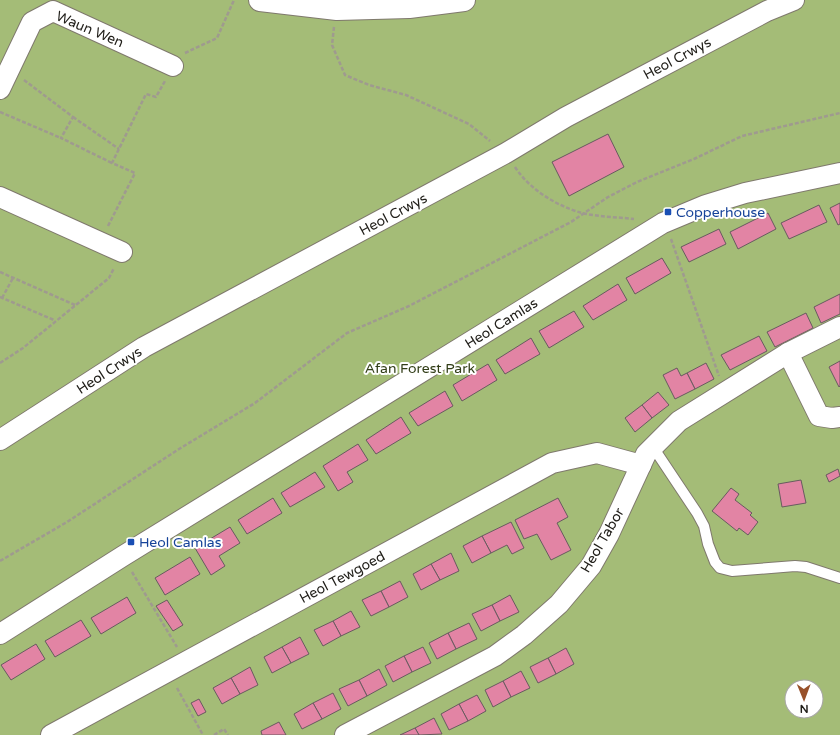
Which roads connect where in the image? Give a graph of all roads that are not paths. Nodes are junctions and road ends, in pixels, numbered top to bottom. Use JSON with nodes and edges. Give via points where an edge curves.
{"nodes":[{"id":1,"x":260,"y":0,"type":"edge"},
{"id":2,"x":464,"y":0,"type":"edge"},
{"id":3,"x":794,"y":0,"type":"edge"},
{"id":4,"x":173,"y":66,"type":"road end"},
{"id":5,"x":0,"y":89,"type":"edge"},
{"id":6,"x":840,"y":173,"type":"edge"},
{"id":7,"x":0,"y":197,"type":"edge"},
{"id":8,"x":122,"y":252,"type":"road end"},
{"id":9,"x":840,"y":327,"type":"edge"},
{"id":10,"x":788,"y":353,"type":"junction"},
{"id":11,"x":840,"y":417,"type":"edge"},
{"id":12,"x":0,"y":440,"type":"edge"},
{"id":13,"x":653,"y":447,"type":"junction"},
{"id":14,"x":641,"y":465,"type":"junction"},
{"id":15,"x":840,"y":578,"type":"edge"},
{"id":16,"x":0,"y":634,"type":"edge"},
{"id":17,"x":51,"y":735,"type":"edge"},
{"id":18,"x":345,"y":735,"type":"edge"}],
"edges":[{"from":1,"to":2,"type":"street","via":[[337,9],[409,7]]},
{"from":3,"to":12,"type":"street","name":"Heol Crwys","via":[[768,11],[566,117],[506,153],[144,347]]},
{"from":4,"to":5,"type":"street","name":"Waun Wen","via":[[53,11],[32,22]]},
{"from":6,"to":16,"type":"street","name":"Heol Camlas","via":[[745,193],[706,205],[663,223]]},
{"from":7,"to":8,"type":"street"},
{"from":9,"to":10,"type":"street","name":"Heol Tabor"},
{"from":10,"to":11,"type":"street","via":[[819,416]]},
{"from":10,"to":13,"type":"street","name":"Heol Tabor","via":[[679,421]]},
{"from":13,"to":14,"type":"street","name":"Heol Tabor"},
{"from":13,"to":15,"type":"lane","via":[[697,513],[704,526],[715,562],[720,568],[732,571],[795,566]]},
{"from":14,"to":17,"type":"street","name":"Heol Tewgoed","via":[[596,453],[552,463]]},
{"from":14,"to":18,"type":"street","name":"Heol Tabor","via":[[591,566],[559,604],[495,656]]}]}
